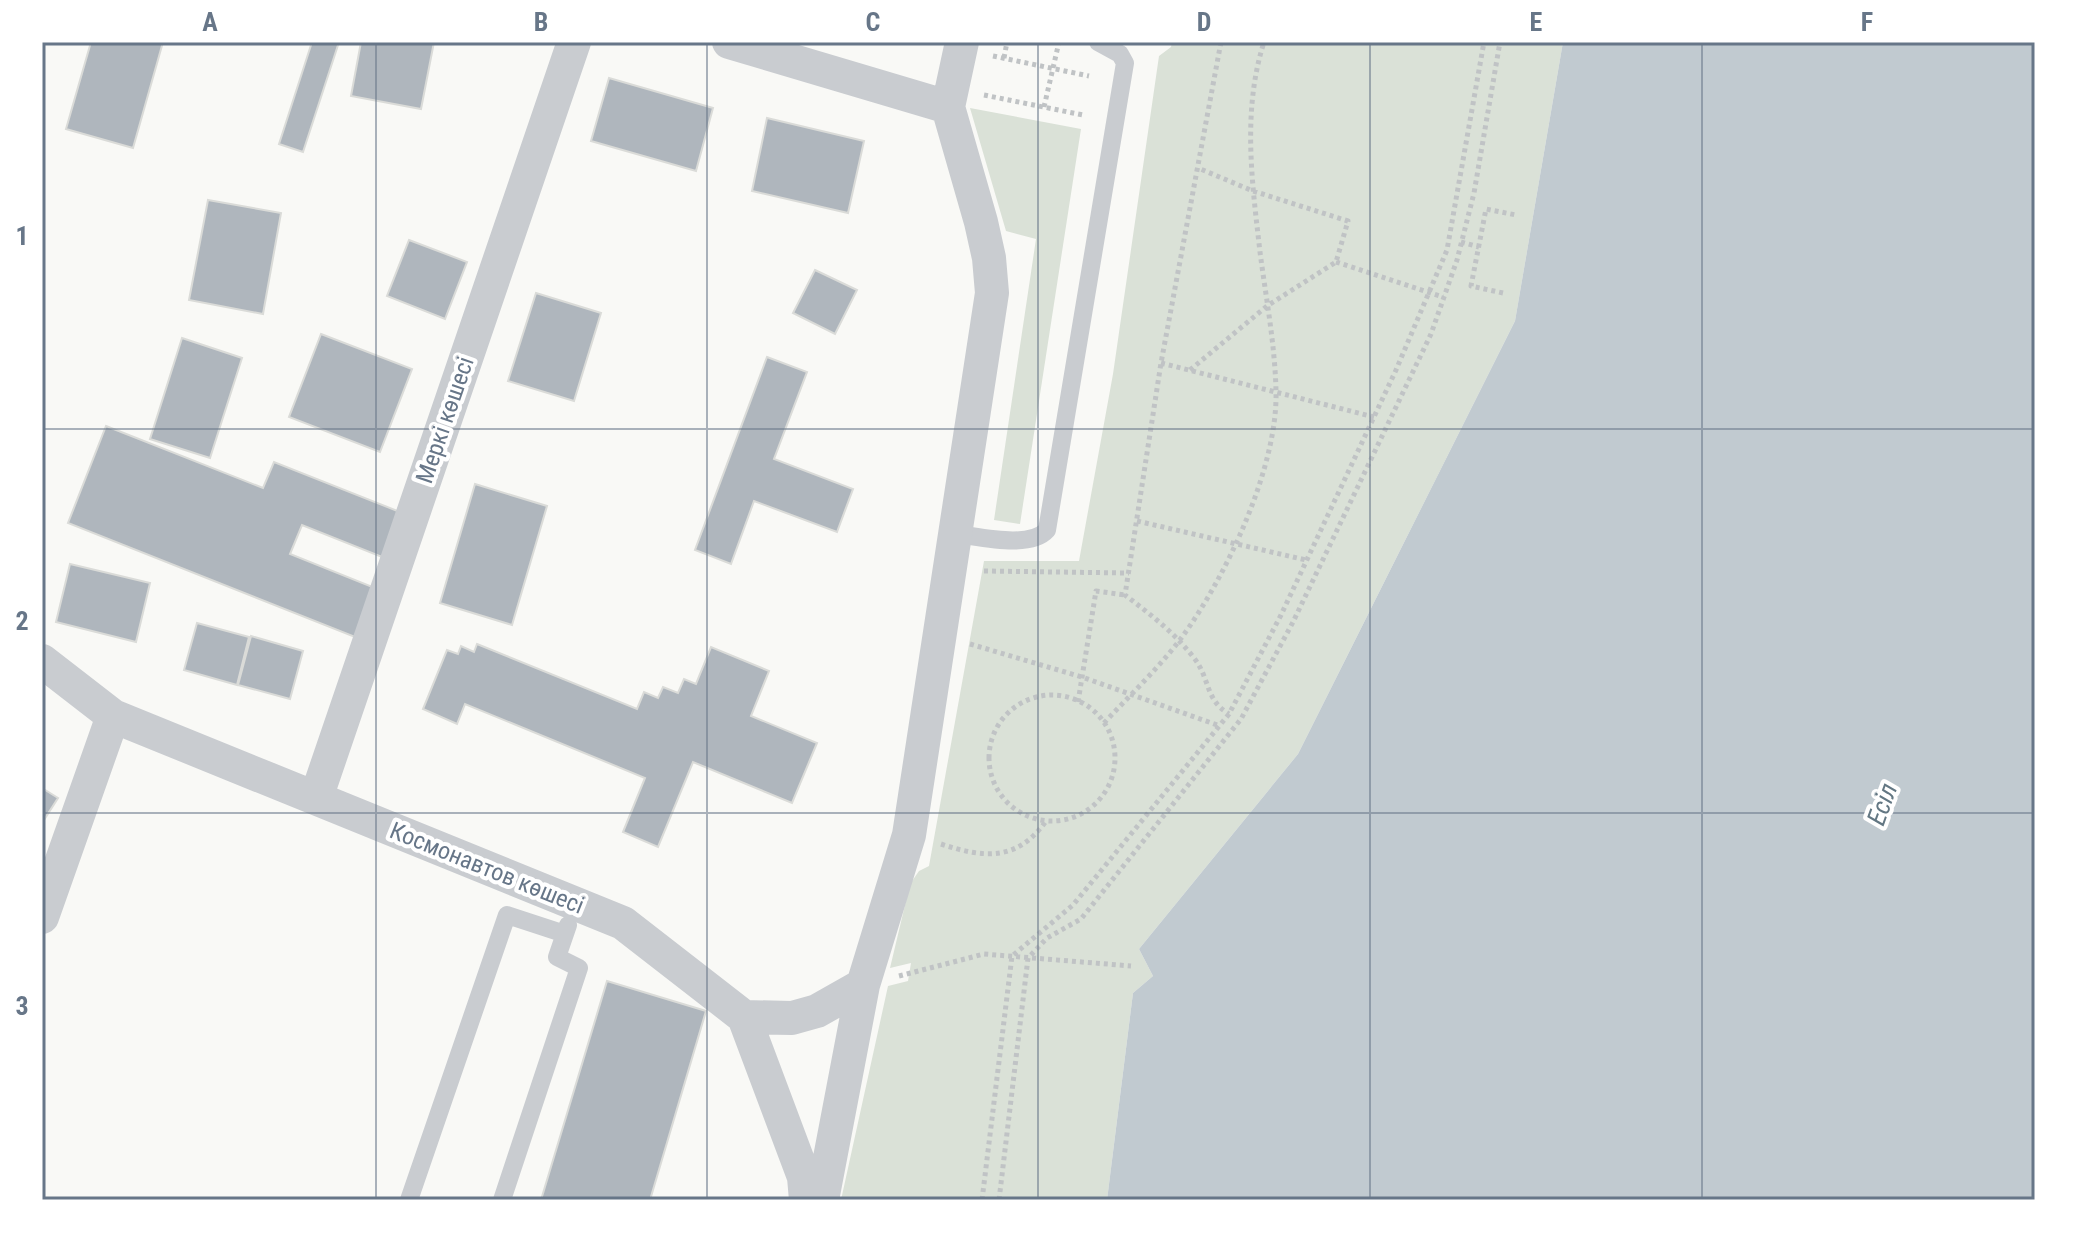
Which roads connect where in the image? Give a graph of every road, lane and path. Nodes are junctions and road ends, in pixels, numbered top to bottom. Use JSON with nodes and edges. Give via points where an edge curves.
{"nodes":[{"id":1,"x":574,"y":42,"type":"edge"},
{"id":2,"x":729,"y":42,"type":"edge"},
{"id":3,"x":1007,"y":42,"type":"edge"},
{"id":4,"x":1059,"y":42,"type":"edge"},
{"id":5,"x":1098,"y":42,"type":"edge"},
{"id":6,"x":1221,"y":42,"type":"edge"},
{"id":7,"x":1264,"y":42,"type":"edge"},
{"id":8,"x":1484,"y":42,"type":"edge"},
{"id":9,"x":1500,"y":42,"type":"edge"},
{"id":10,"x":961,"y":45,"type":"edge"},
{"id":11,"x":1004,"y":58,"type":"junction"},
{"id":12,"x":1053,"y":69,"type":"junction"},
{"id":13,"x":1089,"y":76,"type":"dead end"},
{"id":14,"x":950,"y":98,"type":"junction"},
{"id":15,"x":1044,"y":107,"type":"junction"},
{"id":16,"x":1083,"y":115,"type":"dead end"},
{"id":17,"x":1198,"y":168,"type":"junction"},
{"id":18,"x":1253,"y":191,"type":"junction"},
{"id":19,"x":1516,"y":215,"type":"dead end"},
{"id":20,"x":1461,"y":242,"type":"junction"},
{"id":21,"x":1480,"y":247,"type":"junction"},
{"id":22,"x":1336,"y":262,"type":"junction"},
{"id":23,"x":1430,"y":291,"type":"junction"},
{"id":24,"x":1503,"y":293,"type":"dead end"},
{"id":25,"x":1443,"y":297,"type":"junction"},
{"id":26,"x":1267,"y":306,"type":"junction"},
{"id":27,"x":1161,"y":363,"type":"junction"},
{"id":28,"x":1190,"y":370,"type":"junction"},
{"id":29,"x":1276,"y":392,"type":"junction"},
{"id":30,"x":1374,"y":417,"type":"junction"},
{"id":31,"x":1137,"y":521,"type":"junction"},
{"id":32,"x":957,"y":534,"type":"junction"},
{"id":33,"x":1236,"y":544,"type":"junction"},
{"id":34,"x":1306,"y":560,"type":"junction"},
{"id":35,"x":979,"y":571,"type":"dead end"},
{"id":36,"x":1129,"y":573,"type":"junction"},
{"id":37,"x":1125,"y":595,"type":"junction"},
{"id":38,"x":1180,"y":640,"type":"junction"},
{"id":39,"x":966,"y":643,"type":"dead end"},
{"id":40,"x":42,"y":661,"type":"edge"},
{"id":41,"x":1082,"y":677,"type":"junction"},
{"id":42,"x":1129,"y":695,"type":"junction"},
{"id":43,"x":1078,"y":702,"type":"junction"},
{"id":44,"x":1229,"y":714,"type":"junction"},
{"id":45,"x":113,"y":716,"type":"junction"},
{"id":46,"x":1104,"y":723,"type":"junction"},
{"id":47,"x":1220,"y":726,"type":"junction"},
{"id":48,"x":316,"y":798,"type":"junction"},
{"id":49,"x":1046,"y":821,"type":"junction"},
{"id":50,"x":909,"y":835,"type":"junction"},
{"id":51,"x":42,"y":917,"type":"edge"},
{"id":52,"x":570,"y":919,"type":"junction"},
{"id":53,"x":1012,"y":956,"type":"junction"},
{"id":54,"x":1028,"y":958,"type":"junction"},
{"id":55,"x":1131,"y":966,"type":"dead end"},
{"id":56,"x":863,"y":985,"type":"junction"},
{"id":57,"x":744,"y":1017,"type":"junction"},
{"id":58,"x":409,"y":1200,"type":"edge"},
{"id":59,"x":502,"y":1200,"type":"edge"},
{"id":60,"x":806,"y":1200,"type":"edge"},
{"id":61,"x":822,"y":1200,"type":"edge"},
{"id":62,"x":982,"y":1200,"type":"edge"},
{"id":63,"x":999,"y":1200,"type":"edge"}],
"edges":[{"from":1,"to":48,"type":"street","name":"Меркі көшесі"},
{"from":2,"to":14,"type":"street"},
{"from":3,"to":11,"type":"path"},
{"from":4,"to":12,"type":"path"},
{"from":5,"to":32,"type":"lane","via":[[1120,54],[1125,63],[1047,530],[1029,541]]},
{"from":6,"to":17,"type":"path"},
{"from":7,"to":18,"type":"path","via":[[1249,115]]},
{"from":8,"to":23,"type":"path","via":[[1447,250]]},
{"from":9,"to":20,"type":"path"},
{"from":10,"to":11,"type":"path"},
{"from":10,"to":14,"type":"street"},
{"from":11,"to":12,"type":"path"},
{"from":12,"to":13,"type":"path"},
{"from":12,"to":15,"type":"path"},
{"from":14,"to":15,"type":"path"},
{"from":14,"to":32,"type":"street","via":[[989,258],[992,293]]},
{"from":15,"to":16,"type":"path"},
{"from":17,"to":18,"type":"path"},
{"from":17,"to":27,"type":"path"},
{"from":18,"to":22,"type":"path","via":[[1348,221]]},
{"from":18,"to":26,"type":"path"},
{"from":19,"to":21,"type":"path","via":[[1486,209]]},
{"from":20,"to":21,"type":"path"},
{"from":20,"to":25,"type":"path"},
{"from":21,"to":24,"type":"path","via":[[1471,286]]},
{"from":22,"to":23,"type":"path"},
{"from":22,"to":26,"type":"path"},
{"from":23,"to":25,"type":"path"},
{"from":23,"to":30,"type":"path"},
{"from":25,"to":54,"type":"path","via":[[1431,334],[1241,719],[1081,919],[1047,938]]},
{"from":26,"to":28,"type":"path"},
{"from":26,"to":29,"type":"path"},
{"from":27,"to":28,"type":"path"},
{"from":27,"to":31,"type":"path"},
{"from":28,"to":29,"type":"path"},
{"from":29,"to":30,"type":"path"},
{"from":29,"to":33,"type":"path","via":[[1272,435]]},
{"from":30,"to":34,"type":"path"},
{"from":31,"to":33,"type":"path"},
{"from":31,"to":36,"type":"path"},
{"from":32,"to":50,"type":"street"},
{"from":33,"to":34,"type":"path"},
{"from":33,"to":38,"type":"path"},
{"from":34,"to":44,"type":"path"},
{"from":35,"to":36,"type":"path"},
{"from":36,"to":37,"type":"path"},
{"from":37,"to":38,"type":"path"},
{"from":37,"to":41,"type":"path","via":[[1096,591]]},
{"from":38,"to":42,"type":"path"},
{"from":38,"to":44,"type":"path","via":[[1198,662],[1216,706]]},
{"from":39,"to":41,"type":"path"},
{"from":40,"to":45,"type":"street","name":"Космонавтов көшесі"},
{"from":41,"to":42,"type":"path"},
{"from":41,"to":43,"type":"path"},
{"from":42,"to":46,"type":"path"},
{"from":42,"to":47,"type":"path"},
{"from":43,"to":46,"type":"path"},
{"from":43,"to":49,"type":"path","via":[[1047,695],[1026,701],[1008,713],[989,752],[997,790],[1010,806]]},
{"from":44,"to":47,"type":"path"},
{"from":45,"to":48,"type":"street","name":"Космонавтов көшесі"},
{"from":45,"to":51,"type":"street"},
{"from":46,"to":49,"type":"path","via":[[1113,743],[1110,784],[1084,813]]},
{"from":47,"to":53,"type":"path","via":[[1073,905]]},
{"from":48,"to":52,"type":"street","name":"Космонавтов көшесі"},
{"from":49,"to":50,"type":"path","via":[[1035,837],[1000,854],[971,854]]},
{"from":50,"to":56,"type":"street"},
{"from":52,"to":57,"type":"street","name":"Космонавтов көшесі","via":[[623,923]]},
{"from":52,"to":58,"type":"lane","via":[[507,915]]},
{"from":52,"to":59,"type":"lane","via":[[557,957],[579,968]]},
{"from":53,"to":54,"type":"path"},
{"from":53,"to":56,"type":"path","via":[[984,954]]},
{"from":53,"to":62,"type":"path"},
{"from":54,"to":55,"type":"path"},
{"from":54,"to":63,"type":"path"},
{"from":56,"to":57,"type":"street","via":[[817,1011],[792,1018]]},
{"from":56,"to":61,"type":"street"},
{"from":57,"to":60,"type":"street","via":[[804,1177]]}]}
